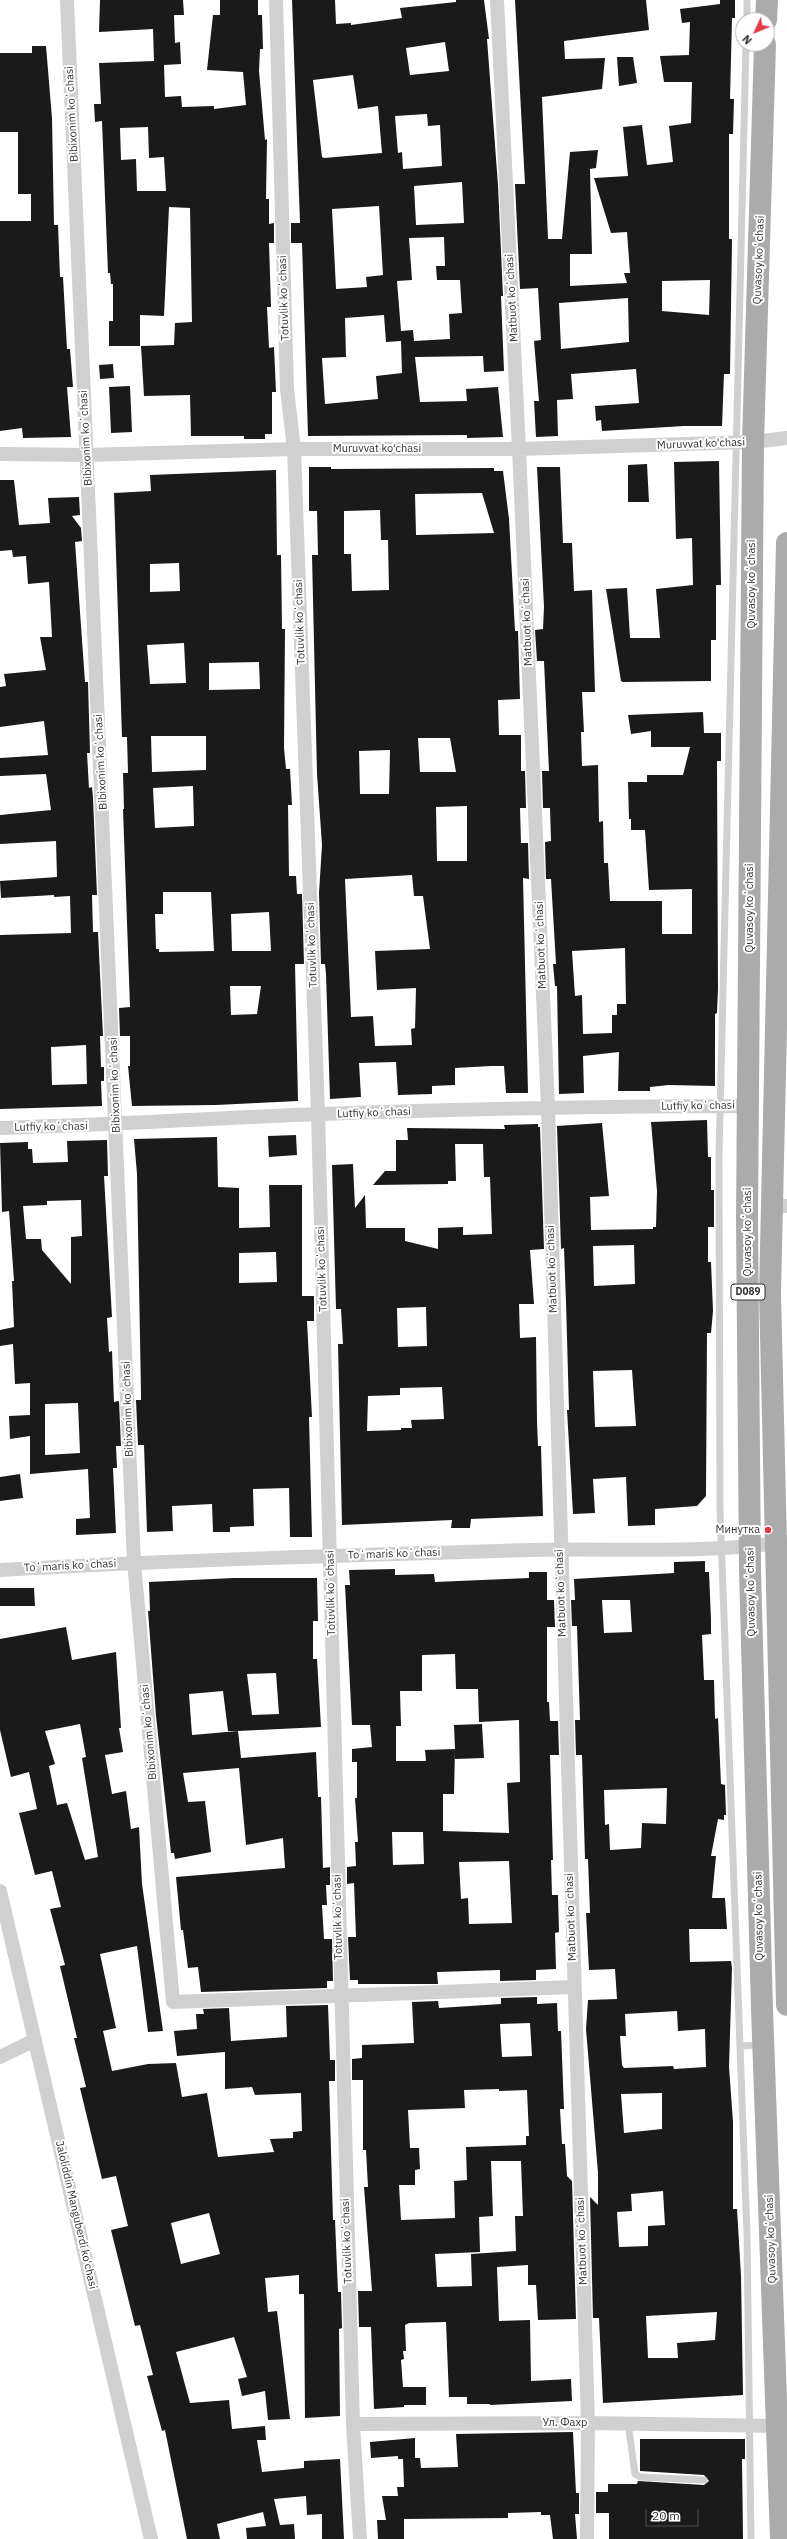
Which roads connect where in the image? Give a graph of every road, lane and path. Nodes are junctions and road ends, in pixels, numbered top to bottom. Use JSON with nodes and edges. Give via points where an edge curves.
{"nodes":[{"id":1,"x":67,"y":0,"type":"edge"},
{"id":2,"x":276,"y":0,"type":"edge"},
{"id":3,"x":496,"y":0,"type":"edge"},
{"id":4,"x":747,"y":0,"type":"edge"},
{"id":5,"x":767,"y":0,"type":"edge"},
{"id":6,"x":746,"y":12,"type":"edge"},
{"id":7,"x":766,"y":12,"type":"edge"},
{"id":8,"x":746,"y":52,"type":"edge"},
{"id":9,"x":766,"y":52,"type":"edge"},
{"id":10,"x":787,"y":438,"type":"edge"},
{"id":11,"x":745,"y":442,"type":"junction"},
{"id":12,"x":294,"y":449,"type":"junction"},
{"id":13,"x":519,"y":450,"type":"junction"},
{"id":14,"x":0,"y":454,"type":"edge"},
{"id":15,"x":87,"y":455,"type":"junction"},
{"id":16,"x":787,"y":543,"type":"edge"},
{"id":17,"x":720,"y":1106,"type":"junction"},
{"id":18,"x":749,"y":1106,"type":"junction"},
{"id":19,"x":548,"y":1108,"type":"junction"},
{"id":20,"x":318,"y":1114,"type":"junction"},
{"id":21,"x":117,"y":1125,"type":"junction"},
{"id":22,"x":0,"y":1128,"type":"edge"},
{"id":23,"x":779,"y":1205,"type":"edge"},
{"id":24,"x":781,"y":1543,"type":"edge"},
{"id":25,"x":722,"y":1547,"type":"junction"},
{"id":26,"x":750,"y":1548,"type":"junction"},
{"id":27,"x":560,"y":1550,"type":"junction"},
{"id":28,"x":330,"y":1556,"type":"junction"},
{"id":29,"x":134,"y":1562,"type":"junction"},
{"id":30,"x":0,"y":1570,"type":"edge"},
{"id":31,"x":0,"y":1891,"type":"edge"},
{"id":32,"x":573,"y":1987,"type":"junction"},
{"id":33,"x":340,"y":1995,"type":"junction"},
{"id":34,"x":786,"y":1996,"type":"edge"},
{"id":35,"x":35,"y":2040,"type":"junction"},
{"id":36,"x":763,"y":2045,"type":"junction"},
{"id":37,"x":740,"y":2046,"type":"junction"},
{"id":38,"x":0,"y":2057,"type":"edge"},
{"id":39,"x":588,"y":2422,"type":"junction"},
{"id":40,"x":628,"y":2423,"type":"junction"},
{"id":41,"x":353,"y":2424,"type":"junction"},
{"id":42,"x":750,"y":2425,"type":"junction"},
{"id":43,"x":778,"y":2426,"type":"junction"},
{"id":44,"x":704,"y":2480,"type":"dead end"},
{"id":45,"x":151,"y":2539,"type":"edge"},
{"id":46,"x":360,"y":2539,"type":"edge"},
{"id":47,"x":587,"y":2539,"type":"edge"},
{"id":48,"x":751,"y":2539,"type":"edge"},
{"id":49,"x":781,"y":2539,"type":"edge"}],
"edges":[{"from":1,"to":15,"type":"street","name":"Bibixonim koʻchasi"},
{"from":2,"to":12,"type":"street","name":"Totuvlik koʻchasi","via":[[287,389]]},
{"from":3,"to":13,"type":"street","name":"Matbuot koʻchasi"},
{"from":4,"to":6,"type":"lane"},
{"from":5,"to":7,"type":"main road"},
{"from":8,"to":11,"type":"lane"},
{"from":9,"to":11,"type":"main road","name":"Quvasoy koʻchasi","number":"D089"},
{"from":10,"to":11,"type":"street","name":"Muruvvat ko'chasi"},
{"from":11,"to":13,"type":"street","name":"Muruvvat ko'chasi"},
{"from":11,"to":17,"type":"lane"},
{"from":11,"to":18,"type":"main road","name":"Quvasoy koʻchasi","number":"D089"},
{"from":12,"to":13,"type":"street","name":"Muruvvat ko'chasi"},
{"from":12,"to":15,"type":"street","name":"Muruvvat ko'chasi"},
{"from":12,"to":20,"type":"street","name":"Totuvlik koʻchasi"},
{"from":13,"to":19,"type":"street","name":"Matbuot koʻchasi"},
{"from":14,"to":15,"type":"street","name":"Muruvvat ko'chasi"},
{"from":15,"to":21,"type":"street","name":"Bibixonim koʻchasi"},
{"from":16,"to":23,"type":"main road","name":"Quvasoy koʻchasi"},
{"from":17,"to":18,"type":"street","name":"Lutfiy koʻchasi"},
{"from":17,"to":19,"type":"street","name":"Lutfiy koʻchasi"},
{"from":17,"to":25,"type":"lane"},
{"from":18,"to":26,"type":"main road","name":"Quvasoy koʻchasi","number":"D089","via":[[747,1218]]},
{"from":19,"to":20,"type":"street","name":"Lutfiy koʻchasi"},
{"from":19,"to":27,"type":"street","name":"Matbuot koʻchasi"},
{"from":20,"to":21,"type":"street","name":"Lutfiy koʻchasi"},
{"from":20,"to":28,"type":"street","name":"Totuvlik koʻchasi"},
{"from":21,"to":22,"type":"street","name":"Lutfiy koʻchasi"},
{"from":21,"to":29,"type":"street","name":"Bibixonim koʻchasi"},
{"from":23,"to":24,"type":"main road","name":"Quvasoy koʻchasi","number":"D089","via":[[771,1227],[770,1294]]},
{"from":24,"to":26,"type":"street","name":"Toʻmaris koʻchasi"},
{"from":24,"to":34,"type":"main road","name":"Quvasoy koʻchasi","number":"D089"},
{"from":25,"to":26,"type":"street","name":"Toʻmaris koʻchasi"},
{"from":25,"to":27,"type":"street","name":"Toʻmaris koʻchasi"},
{"from":25,"to":37,"type":"lane"},
{"from":26,"to":36,"type":"main road","name":"Quvasoy koʻchasi","number":"D089"},
{"from":27,"to":28,"type":"street","name":"Toʻmaris koʻchasi"},
{"from":27,"to":32,"type":"street","name":"Matbuot koʻchasi"},
{"from":28,"to":29,"type":"street","name":"Toʻmaris koʻchasi"},
{"from":28,"to":33,"type":"street","name":"Totuvlik koʻchasi"},
{"from":29,"to":30,"type":"street","name":"Toʻmaris koʻchasi"},
{"from":29,"to":33,"type":"street","name":"Bibixonim koʻchasi","via":[[173,2002]]},
{"from":31,"to":35,"type":"street","name":"Jaloliddin Manguberdi ko'chasi"},
{"from":32,"to":33,"type":"street"},
{"from":32,"to":39,"type":"street","name":"Matbuot koʻchasi"},
{"from":33,"to":41,"type":"street","name":"Totuvlik koʻchasi"},
{"from":35,"to":38,"type":"street"},
{"from":35,"to":45,"type":"street","name":"Jaloliddin Manguberdi ko'chasi"},
{"from":36,"to":37,"type":"lane"},
{"from":36,"to":43,"type":"main road","name":"Quvasoy koʻchasi","number":"D089"},
{"from":37,"to":42,"type":"lane","via":[[747,2234]]},
{"from":39,"to":40,"type":"street","name":"Ул. Фахр"},
{"from":39,"to":41,"type":"street","name":"Ул. Фахр"},
{"from":39,"to":47,"type":"street","name":"Matbuot koʻchasi"},
{"from":40,"to":42,"type":"street","name":"Ул. Фахр"},
{"from":40,"to":44,"type":"lane","via":[[635,2474],[640,2477]]},
{"from":41,"to":46,"type":"street","name":"Totuvlik koʻchasi"},
{"from":42,"to":43,"type":"street","name":"Ул. Фахр"},
{"from":42,"to":48,"type":"lane"},
{"from":43,"to":49,"type":"main road","name":"Quvasoy koʻchasi","number":"D089"}]}
